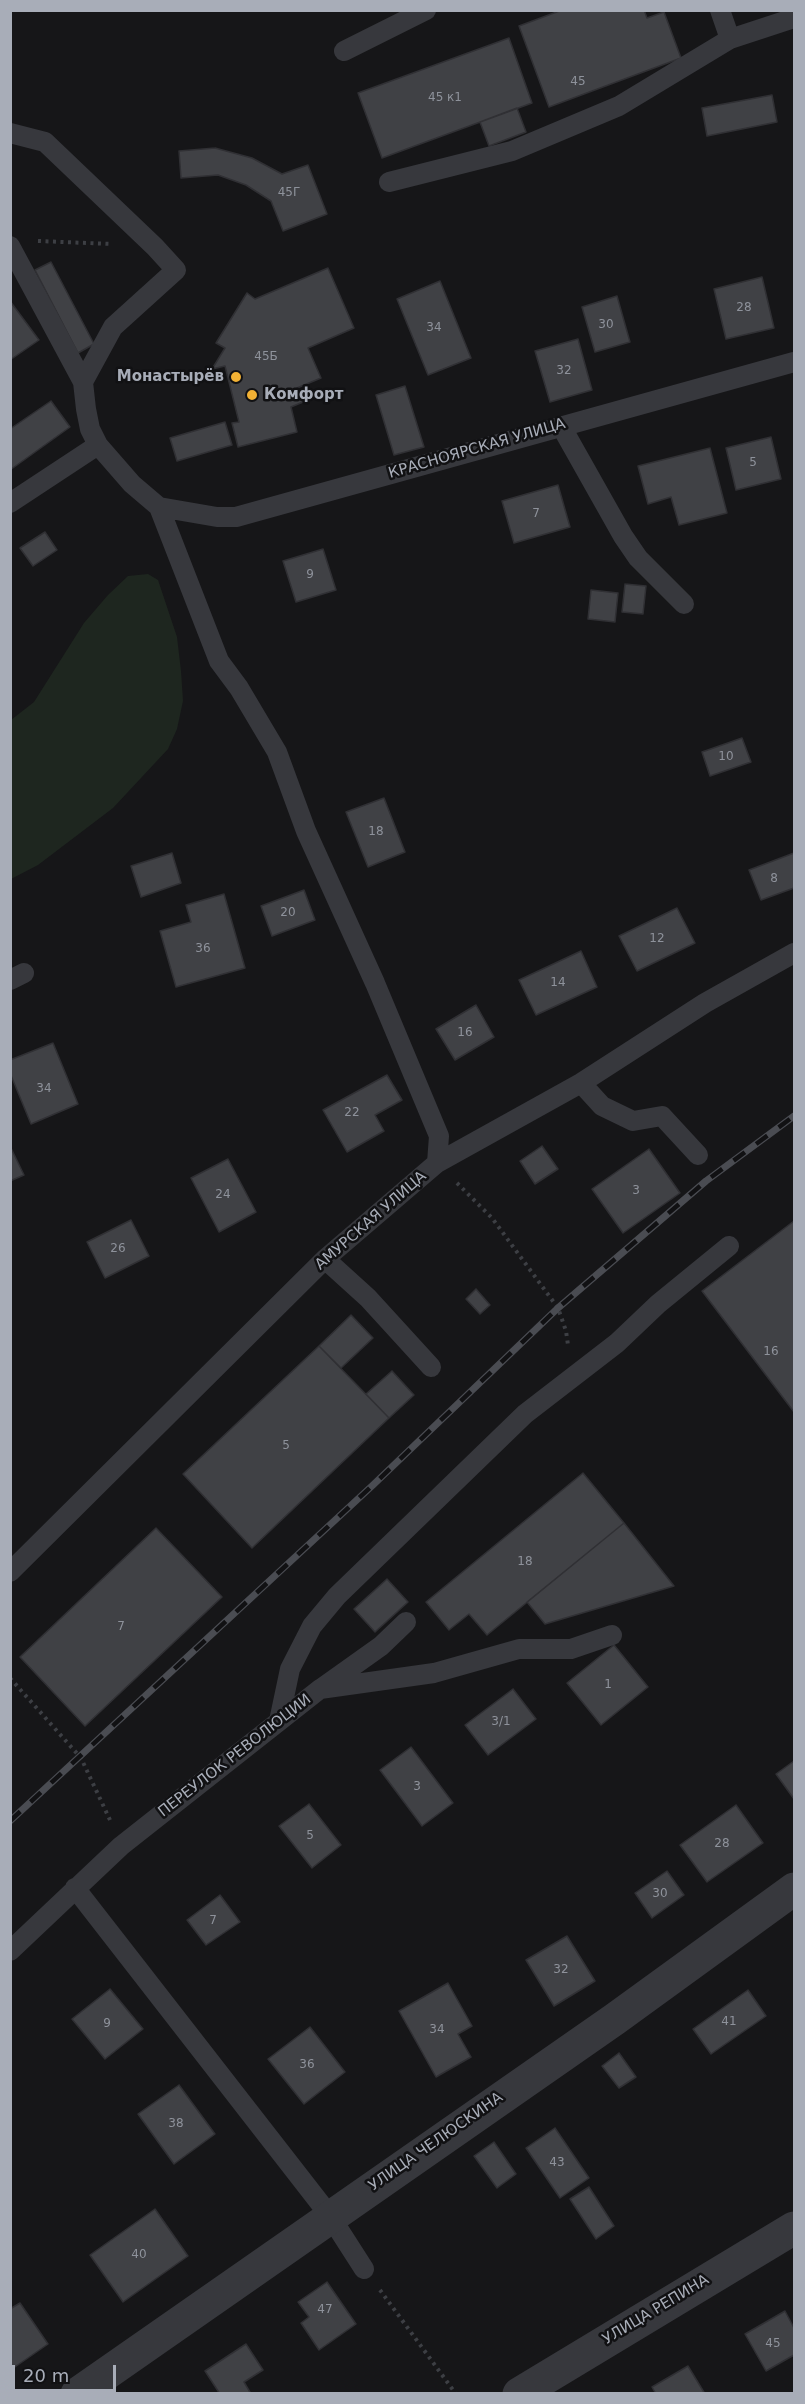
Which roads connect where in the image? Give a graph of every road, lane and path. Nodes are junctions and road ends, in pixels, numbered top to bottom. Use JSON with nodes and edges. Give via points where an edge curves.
{"nodes":[{"id":1,"x":426,"y":10,"type":"edge"},
{"id":2,"x":720,"y":10,"type":"edge"},
{"id":3,"x":795,"y":18,"type":"edge"},
{"id":4,"x":730,"y":39,"type":"junction"},
{"id":5,"x":344,"y":51,"type":"dead end"},
{"id":6,"x":10,"y":133,"type":"edge"},
{"id":7,"x":388,"y":182,"type":"dead end"},
{"id":8,"x":33,"y":240,"type":"dead end"},
{"id":9,"x":10,"y":246,"type":"edge"},
{"id":10,"x":154,"y":247,"type":"junction"},
{"id":11,"x":795,"y":362,"type":"edge"},
{"id":12,"x":83,"y":382,"type":"junction"},
{"id":13,"x":561,"y":426,"type":"junction"},
{"id":14,"x":98,"y":445,"type":"junction"},
{"id":15,"x":10,"y":503,"type":"edge"},
{"id":16,"x":159,"y":507,"type":"junction"},
{"id":17,"x":684,"y":604,"type":"dead end"},
{"id":18,"x":795,"y":953,"type":"edge"},
{"id":19,"x":581,"y":1083,"type":"junction"},
{"id":20,"x":698,"y":1155,"type":"dead end"},
{"id":21,"x":437,"y":1163,"type":"junction"},
{"id":22,"x":729,"y":1246,"type":"dead end"},
{"id":23,"x":325,"y":1259,"type":"junction"},
{"id":24,"x":431,"y":1367,"type":"dead end"},
{"id":25,"x":571,"y":1379,"type":"junction"},
{"id":26,"x":10,"y":1572,"type":"edge"},
{"id":27,"x":406,"y":1622,"type":"dead end"},
{"id":28,"x":612,"y":1635,"type":"dead end"},
{"id":29,"x":10,"y":1678,"type":"edge"},
{"id":30,"x":320,"y":1689,"type":"junction"},
{"id":31,"x":279,"y":1721,"type":"junction"},
{"id":32,"x":121,"y":1846,"type":"junction"},
{"id":33,"x":75,"y":1888,"type":"junction"},
{"id":34,"x":795,"y":1889,"type":"edge"},
{"id":35,"x":10,"y":1951,"type":"edge"},
{"id":36,"x":330,"y":2216,"type":"junction"},
{"id":37,"x":795,"y":2228,"type":"edge"},
{"id":38,"x":364,"y":2269,"type":"joint"},
{"id":39,"x":77,"y":2394,"type":"edge"},
{"id":40,"x":456,"y":2394,"type":"edge"},
{"id":41,"x":519,"y":2394,"type":"edge"}],
"edges":[{"from":1,"to":5,"type":"lane"},
{"from":2,"to":4,"type":"lane"},
{"from":3,"to":4,"type":"lane"},
{"from":4,"to":7,"type":"lane","via":[[619,106],[590,119],[512,151]]},
{"from":6,"to":10,"type":"lane","via":[[45,142]]},
{"from":8,"to":10,"type":"path"},
{"from":9,"to":12,"type":"lane"},
{"from":10,"to":12,"type":"lane","via":[[176,270],[113,327]]},
{"from":11,"to":13,"type":"lane","name":"КРАСНОЯРСКАЯ УЛИЦА"},
{"from":12,"to":14,"type":"lane","via":[[90,429]]},
{"from":13,"to":16,"type":"lane","name":"КРАСНОЯРСКАЯ УЛИЦА","via":[[236,517]]},
{"from":13,"to":17,"type":"lane","via":[[622,536]]},
{"from":14,"to":15,"type":"lane"},
{"from":14,"to":16,"type":"lane","via":[[132,484]]},
{"from":16,"to":21,"type":"lane","via":[[219,661],[277,752],[306,831],[375,983],[439,1136]]},
{"from":18,"to":19,"type":"lane","name":"АМУРСКАЯ УЛИЦА","via":[[705,1003]]},
{"from":19,"to":20,"type":"lane","via":[[602,1106],[633,1121],[662,1116]]},
{"from":19,"to":21,"type":"lane","name":"АМУРСКАЯ УЛИЦА"},
{"from":21,"to":23,"type":"lane","name":"АМУРСКАЯ УЛИЦА"},
{"from":21,"to":25,"type":"path","via":[[492,1218],[558,1308],[566,1331]]},
{"from":22,"to":25,"type":"lane"},
{"from":23,"to":24,"type":"lane","via":[[368,1298]]},
{"from":23,"to":26,"type":"lane","name":"АМУРСКАЯ УЛИЦА"},
{"from":25,"to":31,"type":"lane","via":[[525,1414],[337,1596],[312,1626],[290,1669]]},
{"from":27,"to":30,"type":"lane","via":[[381,1646]]},
{"from":28,"to":30,"type":"lane","name":"ПЕРЕУЛОК РЕВОЛЮЦИИ","via":[[571,1649],[519,1649],[434,1672]]},
{"from":29,"to":32,"type":"path","via":[[81,1758]]},
{"from":30,"to":31,"type":"lane","name":"ПЕРЕУЛОК РЕВОЛЮЦИИ"},
{"from":31,"to":32,"type":"lane","name":"ПЕРЕУЛОК РЕВОЛЮЦИИ"},
{"from":32,"to":33,"type":"lane","name":"ПЕРЕУЛОК РЕВОЛЮЦИИ"},
{"from":33,"to":35,"type":"lane","name":"ПЕРЕУЛОК РЕВОЛЮЦИИ"},
{"from":33,"to":36,"type":"lane"},
{"from":34,"to":36,"type":"street","name":"УЛИЦА ЧЕЛЮСКИНА"},
{"from":36,"to":38,"type":"lane"},
{"from":36,"to":39,"type":"street","name":"УЛИЦА ЧЕЛЮСКИНА"},
{"from":37,"to":41,"type":"street","name":"УЛИЦА РЕПИНА"},
{"from":38,"to":40,"type":"path"}]}
